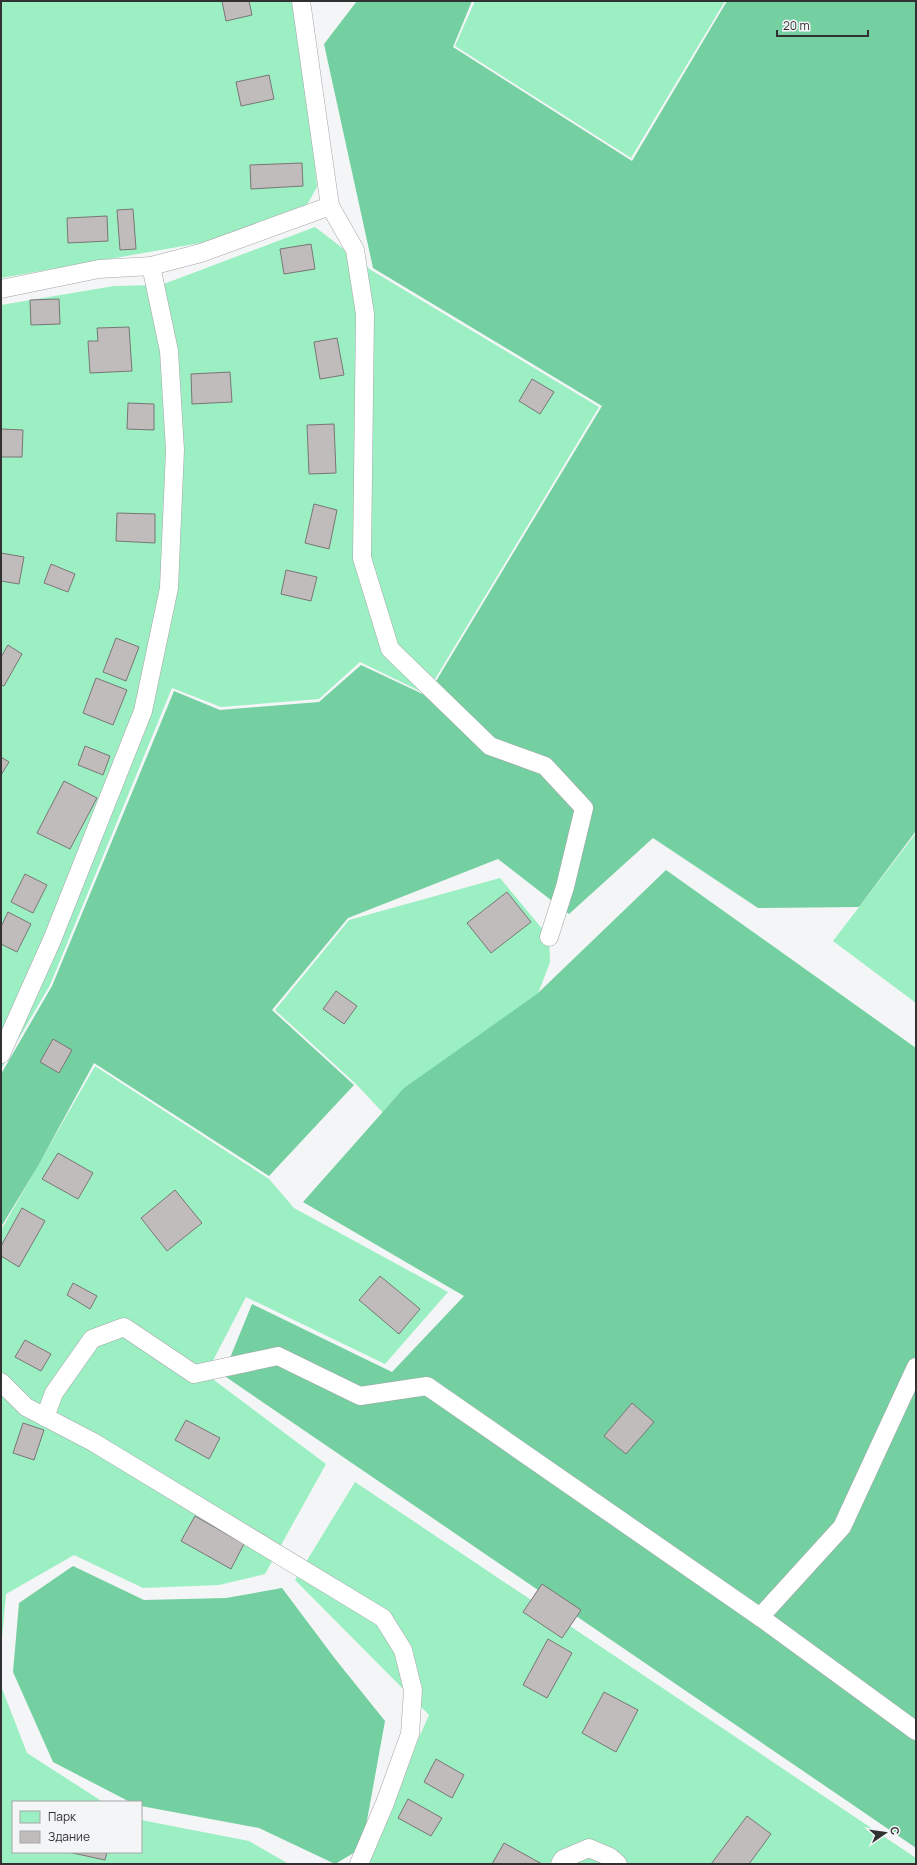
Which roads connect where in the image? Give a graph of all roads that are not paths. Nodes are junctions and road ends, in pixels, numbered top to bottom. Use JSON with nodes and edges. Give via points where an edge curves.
{"nodes":[{"id":1,"x":301,"y":1,"type":"edge"},
{"id":2,"x":330,"y":206,"type":"junction"},
{"id":3,"x":150,"y":266,"type":"junction"},
{"id":4,"x":1,"y":289,"type":"edge"},
{"id":5,"x":548,"y":937,"type":"dead end"},
{"id":6,"x":1,"y":1054,"type":"edge"},
{"id":7,"x":916,"y":1367,"type":"edge"},
{"id":8,"x":1,"y":1382,"type":"edge"},
{"id":9,"x":45,"y":1417,"type":"junction"},
{"id":10,"x":760,"y":1617,"type":"junction"},
{"id":11,"x":916,"y":1731,"type":"edge"},
{"id":12,"x":359,"y":1864,"type":"edge"},
{"id":13,"x":560,"y":1864,"type":"edge"},
{"id":14,"x":618,"y":1864,"type":"edge"}],
"edges":[{"from":1,"to":2,"type":"lane"},
{"from":2,"to":3,"type":"lane","via":[[201,253]]},
{"from":2,"to":5,"type":"lane","via":[[355,250],[366,314],[362,558],[390,649],[490,746],[545,766],[584,808],[565,887]]},
{"from":3,"to":4,"type":"lane","via":[[99,269]]},
{"from":3,"to":6,"type":"lane","via":[[169,351],[175,450],[169,588],[144,712],[52,940]]},
{"from":7,"to":10,"type":"lane","via":[[842,1527]]},
{"from":8,"to":9,"type":"lane","via":[[26,1407]]},
{"from":9,"to":10,"type":"lane","via":[[54,1393],[92,1340],[124,1327],[194,1374],[278,1356],[360,1396],[427,1386]]},
{"from":9,"to":12,"type":"lane","via":[[93,1442],[383,1618],[403,1650],[413,1690],[410,1734],[385,1804]]},
{"from":10,"to":11,"type":"lane"},
{"from":13,"to":14,"type":"lane","via":[[563,1859],[589,1848],[610,1857]]}]}
